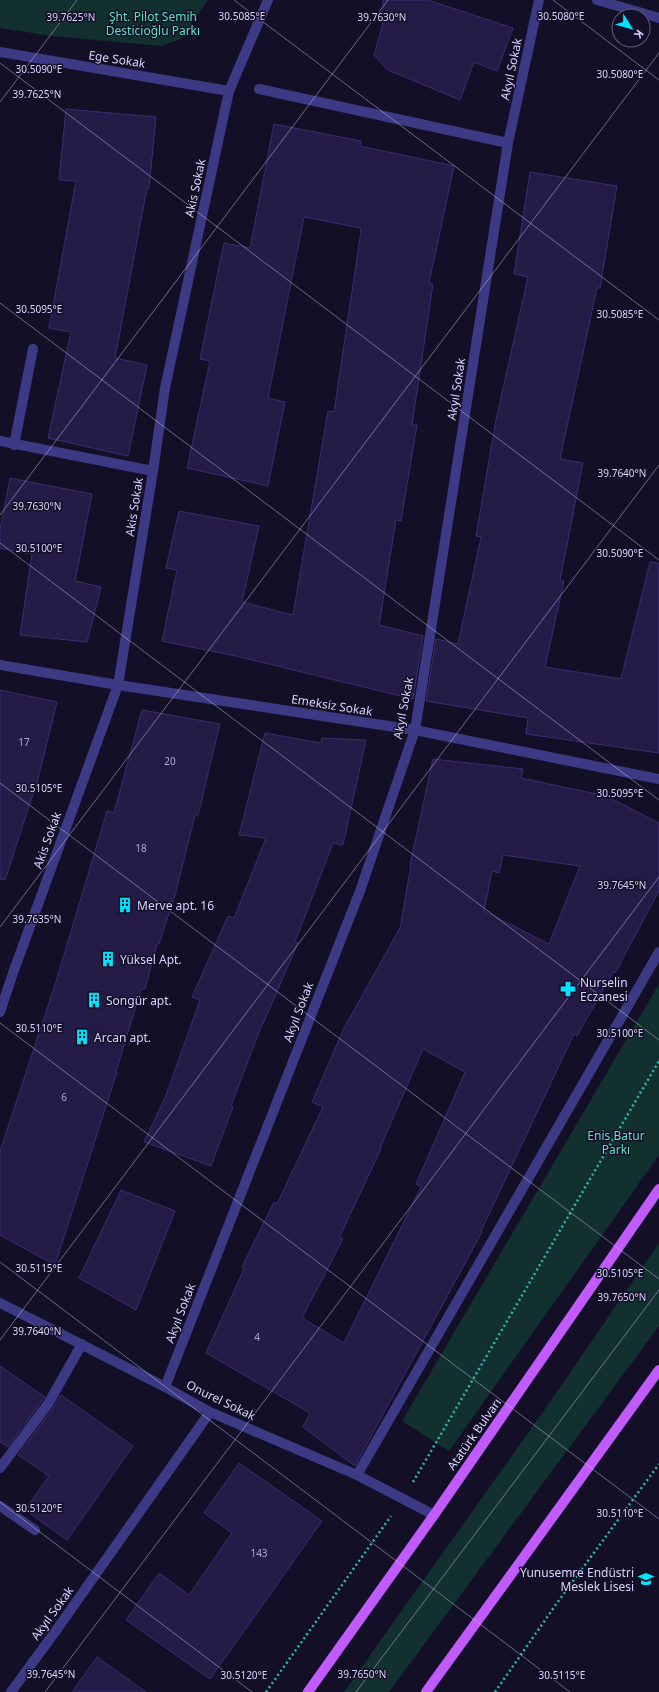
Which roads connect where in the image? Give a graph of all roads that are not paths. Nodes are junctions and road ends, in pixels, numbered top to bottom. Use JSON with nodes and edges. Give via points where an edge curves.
{"nodes":[{"id":1,"x":268,"y":0,"type":"edge"},
{"id":2,"x":539,"y":0,"type":"edge"},
{"id":3,"x":597,"y":0,"type":"edge"},
{"id":4,"x":659,"y":18,"type":"edge"},
{"id":5,"x":0,"y":52,"type":"edge"},
{"id":6,"x":259,"y":89,"type":"dead end"},
{"id":7,"x":229,"y":90,"type":"junction"},
{"id":8,"x":508,"y":143,"type":"junction"},
{"id":9,"x":33,"y":349,"type":"dead end"},
{"id":10,"x":0,"y":441,"type":"edge"},
{"id":11,"x":14,"y":445,"type":"junction"},
{"id":12,"x":153,"y":471,"type":"junction"},
{"id":13,"x":0,"y":665,"type":"edge"},
{"id":14,"x":118,"y":685,"type":"junction"},
{"id":15,"x":414,"y":730,"type":"junction"},
{"id":16,"x":659,"y":778,"type":"edge"},
{"id":17,"x":659,"y":952,"type":"edge"},
{"id":18,"x":0,"y":1012,"type":"edge"},
{"id":19,"x":659,"y":1189,"type":"edge"},
{"id":20,"x":0,"y":1303,"type":"edge"},
{"id":21,"x":82,"y":1344,"type":"junction"},
{"id":22,"x":659,"y":1370,"type":"edge"},
{"id":23,"x":165,"y":1386,"type":"junction"},
{"id":24,"x":210,"y":1412,"type":"junction"},
{"id":25,"x":0,"y":1468,"type":"edge"},
{"id":26,"x":357,"y":1475,"type":"junction"},
{"id":27,"x":0,"y":1506,"type":"edge"},
{"id":28,"x":434,"y":1515,"type":"junction"},
{"id":29,"x":34,"y":1530,"type":"dead end"},
{"id":30,"x":11,"y":1692,"type":"edge"},
{"id":31,"x":308,"y":1692,"type":"edge"},
{"id":32,"x":426,"y":1692,"type":"edge"}],
"edges":[{"from":1,"to":7,"type":"street","name":"Akis Sokak"},
{"from":2,"to":8,"type":"street","name":"Akyıl Sokak"},
{"from":3,"to":4,"type":"street"},
{"from":5,"to":7,"type":"street","name":"Ege Sokak"},
{"from":6,"to":8,"type":"street"},
{"from":7,"to":12,"type":"street","name":"Akis Sokak","via":[[165,388]]},
{"from":8,"to":15,"type":"street","name":"Akyıl Sokak"},
{"from":9,"to":11,"type":"street"},
{"from":10,"to":11,"type":"street"},
{"from":11,"to":12,"type":"street"},
{"from":12,"to":14,"type":"street","name":"Akis Sokak"},
{"from":13,"to":14,"type":"street","name":"Emeksiz Sokak"},
{"from":14,"to":15,"type":"street","name":"Emeksiz Sokak"},
{"from":14,"to":18,"type":"street","name":"Akis Sokak"},
{"from":15,"to":16,"type":"street","name":"Emeksiz Sokak"},
{"from":15,"to":23,"type":"street","name":"Akyıl Sokak","via":[[360,891]]},
{"from":17,"to":26,"type":"street"},
{"from":19,"to":28,"type":"main road","name":"Atatürk Bulvarı"},
{"from":20,"to":21,"type":"street","name":"Onurel Sokak"},
{"from":21,"to":23,"type":"street","name":"Onurel Sokak"},
{"from":21,"to":25,"type":"street","via":[[48,1404]]},
{"from":22,"to":32,"type":"main road"},
{"from":23,"to":24,"type":"street","name":"Onurel Sokak"},
{"from":24,"to":26,"type":"street","name":"Onurel Sokak"},
{"from":24,"to":30,"type":"street","name":"Akyıl Sokak"},
{"from":26,"to":28,"type":"street","name":"Onurel Sokak"},
{"from":27,"to":29,"type":"street"},
{"from":28,"to":31,"type":"main road","name":"Atatürk Bulvarı"}]}
